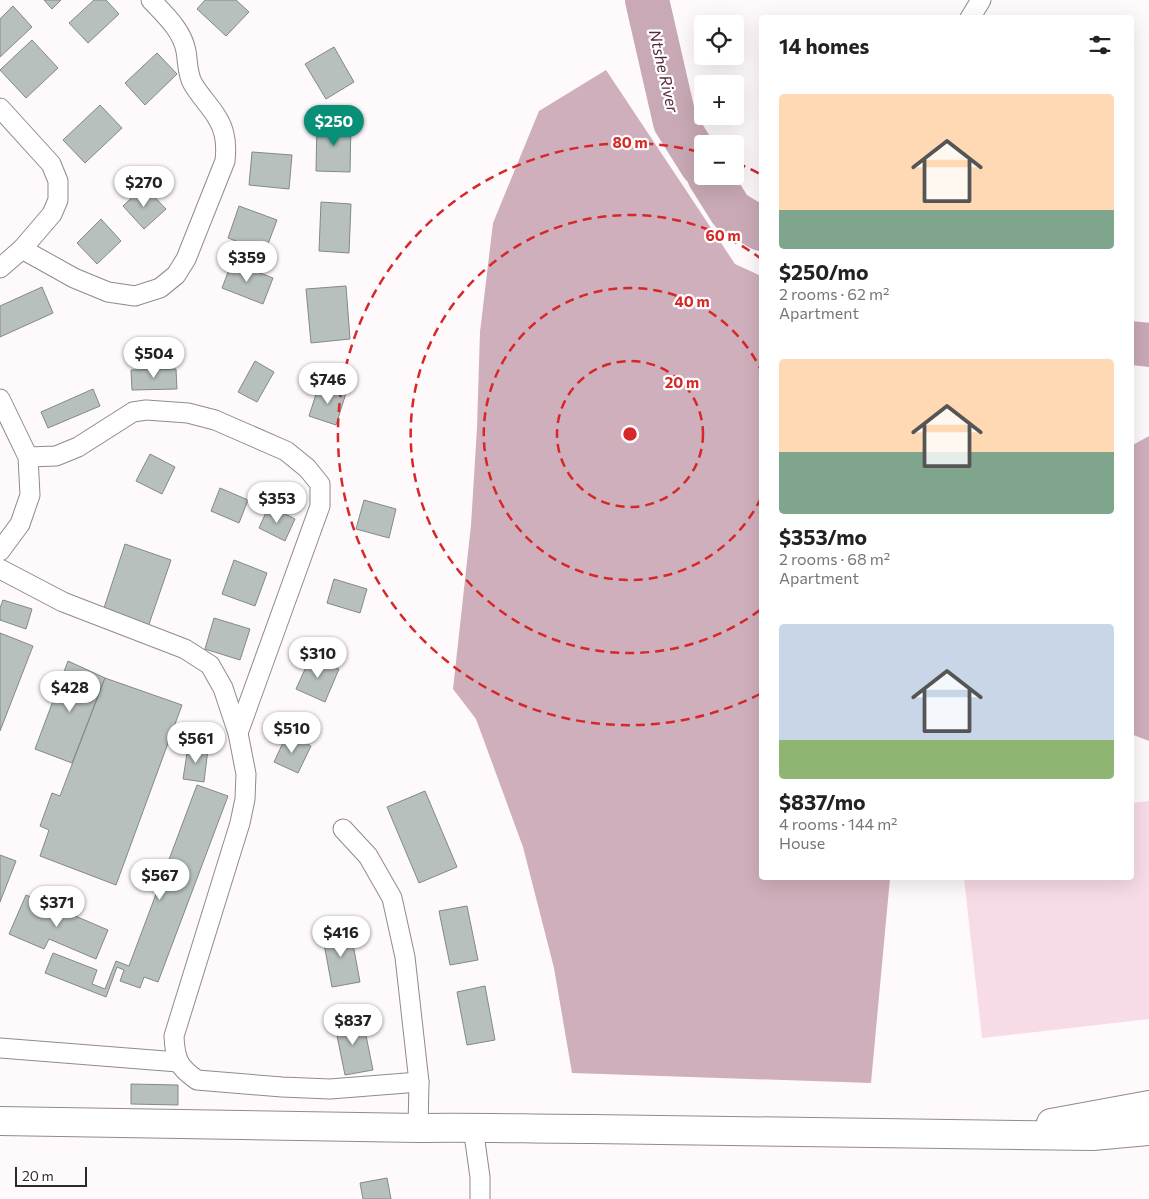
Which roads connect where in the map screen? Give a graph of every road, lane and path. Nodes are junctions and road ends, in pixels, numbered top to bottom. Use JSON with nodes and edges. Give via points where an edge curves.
{"nodes":[{"id":1,"x":151,"y":0,"type":"edge"},
{"id":2,"x":981,"y":0,"type":"edge"},
{"id":3,"x":972,"y":15,"type":"edge"},
{"id":4,"x":0,"y":108,"type":"edge"},
{"id":5,"x":22,"y":249,"type":"junction"},
{"id":6,"x":0,"y":268,"type":"edge"},
{"id":7,"x":0,"y":399,"type":"edge"},
{"id":8,"x":28,"y":457,"type":"junction"},
{"id":9,"x":0,"y":551,"type":"edge"},
{"id":10,"x":0,"y":569,"type":"edge"},
{"id":11,"x":238,"y":733,"type":"junction"},
{"id":12,"x":343,"y":829,"type":"dead end"},
{"id":13,"x":0,"y":1048,"type":"edge"},
{"id":14,"x":178,"y":1062,"type":"junction"},
{"id":15,"x":419,"y":1082,"type":"junction"},
{"id":16,"x":1149,"y":1105,"type":"edge"},
{"id":17,"x":0,"y":1121,"type":"edge"},
{"id":18,"x":473,"y":1127,"type":"junction"},
{"id":19,"x":418,"y":1128,"type":"junction"},
{"id":20,"x":1149,"y":1131,"type":"edge"},
{"id":21,"x":988,"y":1134,"type":"junction"},
{"id":22,"x":480,"y":1199,"type":"edge"}],
"edges":[{"from":1,"to":5,"type":"street","via":[[181,36],[192,83],[224,132],[225,161],[186,259],[176,275],[160,288],[135,296],[108,292],[74,278]]},
{"from":2,"to":3,"type":"street"},
{"from":4,"to":5,"type":"street","via":[[51,164],[58,181],[58,200],[52,214]]},
{"from":5,"to":6,"type":"street"},
{"from":7,"to":8,"type":"street"},
{"from":8,"to":9,"type":"street","via":[[30,496],[20,524]]},
{"from":8,"to":11,"type":"street","via":[[56,456],[78,447],[133,412],[146,410],[188,413],[215,420],[286,451],[308,468],[320,484],[320,506]]},
{"from":10,"to":11,"type":"street","via":[[63,602],[185,649],[210,665],[224,688]]},
{"from":11,"to":14,"type":"street","via":[[246,774],[245,799],[174,1036]]},
{"from":12,"to":15,"type":"street","via":[[368,856],[392,898],[405,957]]},
{"from":13,"to":14,"type":"street"},
{"from":14,"to":15,"type":"street","via":[[198,1080],[330,1089]]},
{"from":15,"to":19,"type":"street"},
{"from":16,"to":21,"type":"street"},
{"from":17,"to":19,"type":"street"},
{"from":18,"to":19,"type":"street"},
{"from":18,"to":21,"type":"street"},
{"from":18,"to":22,"type":"street"},
{"from":20,"to":21,"type":"street","via":[[1093,1136]]}]}
